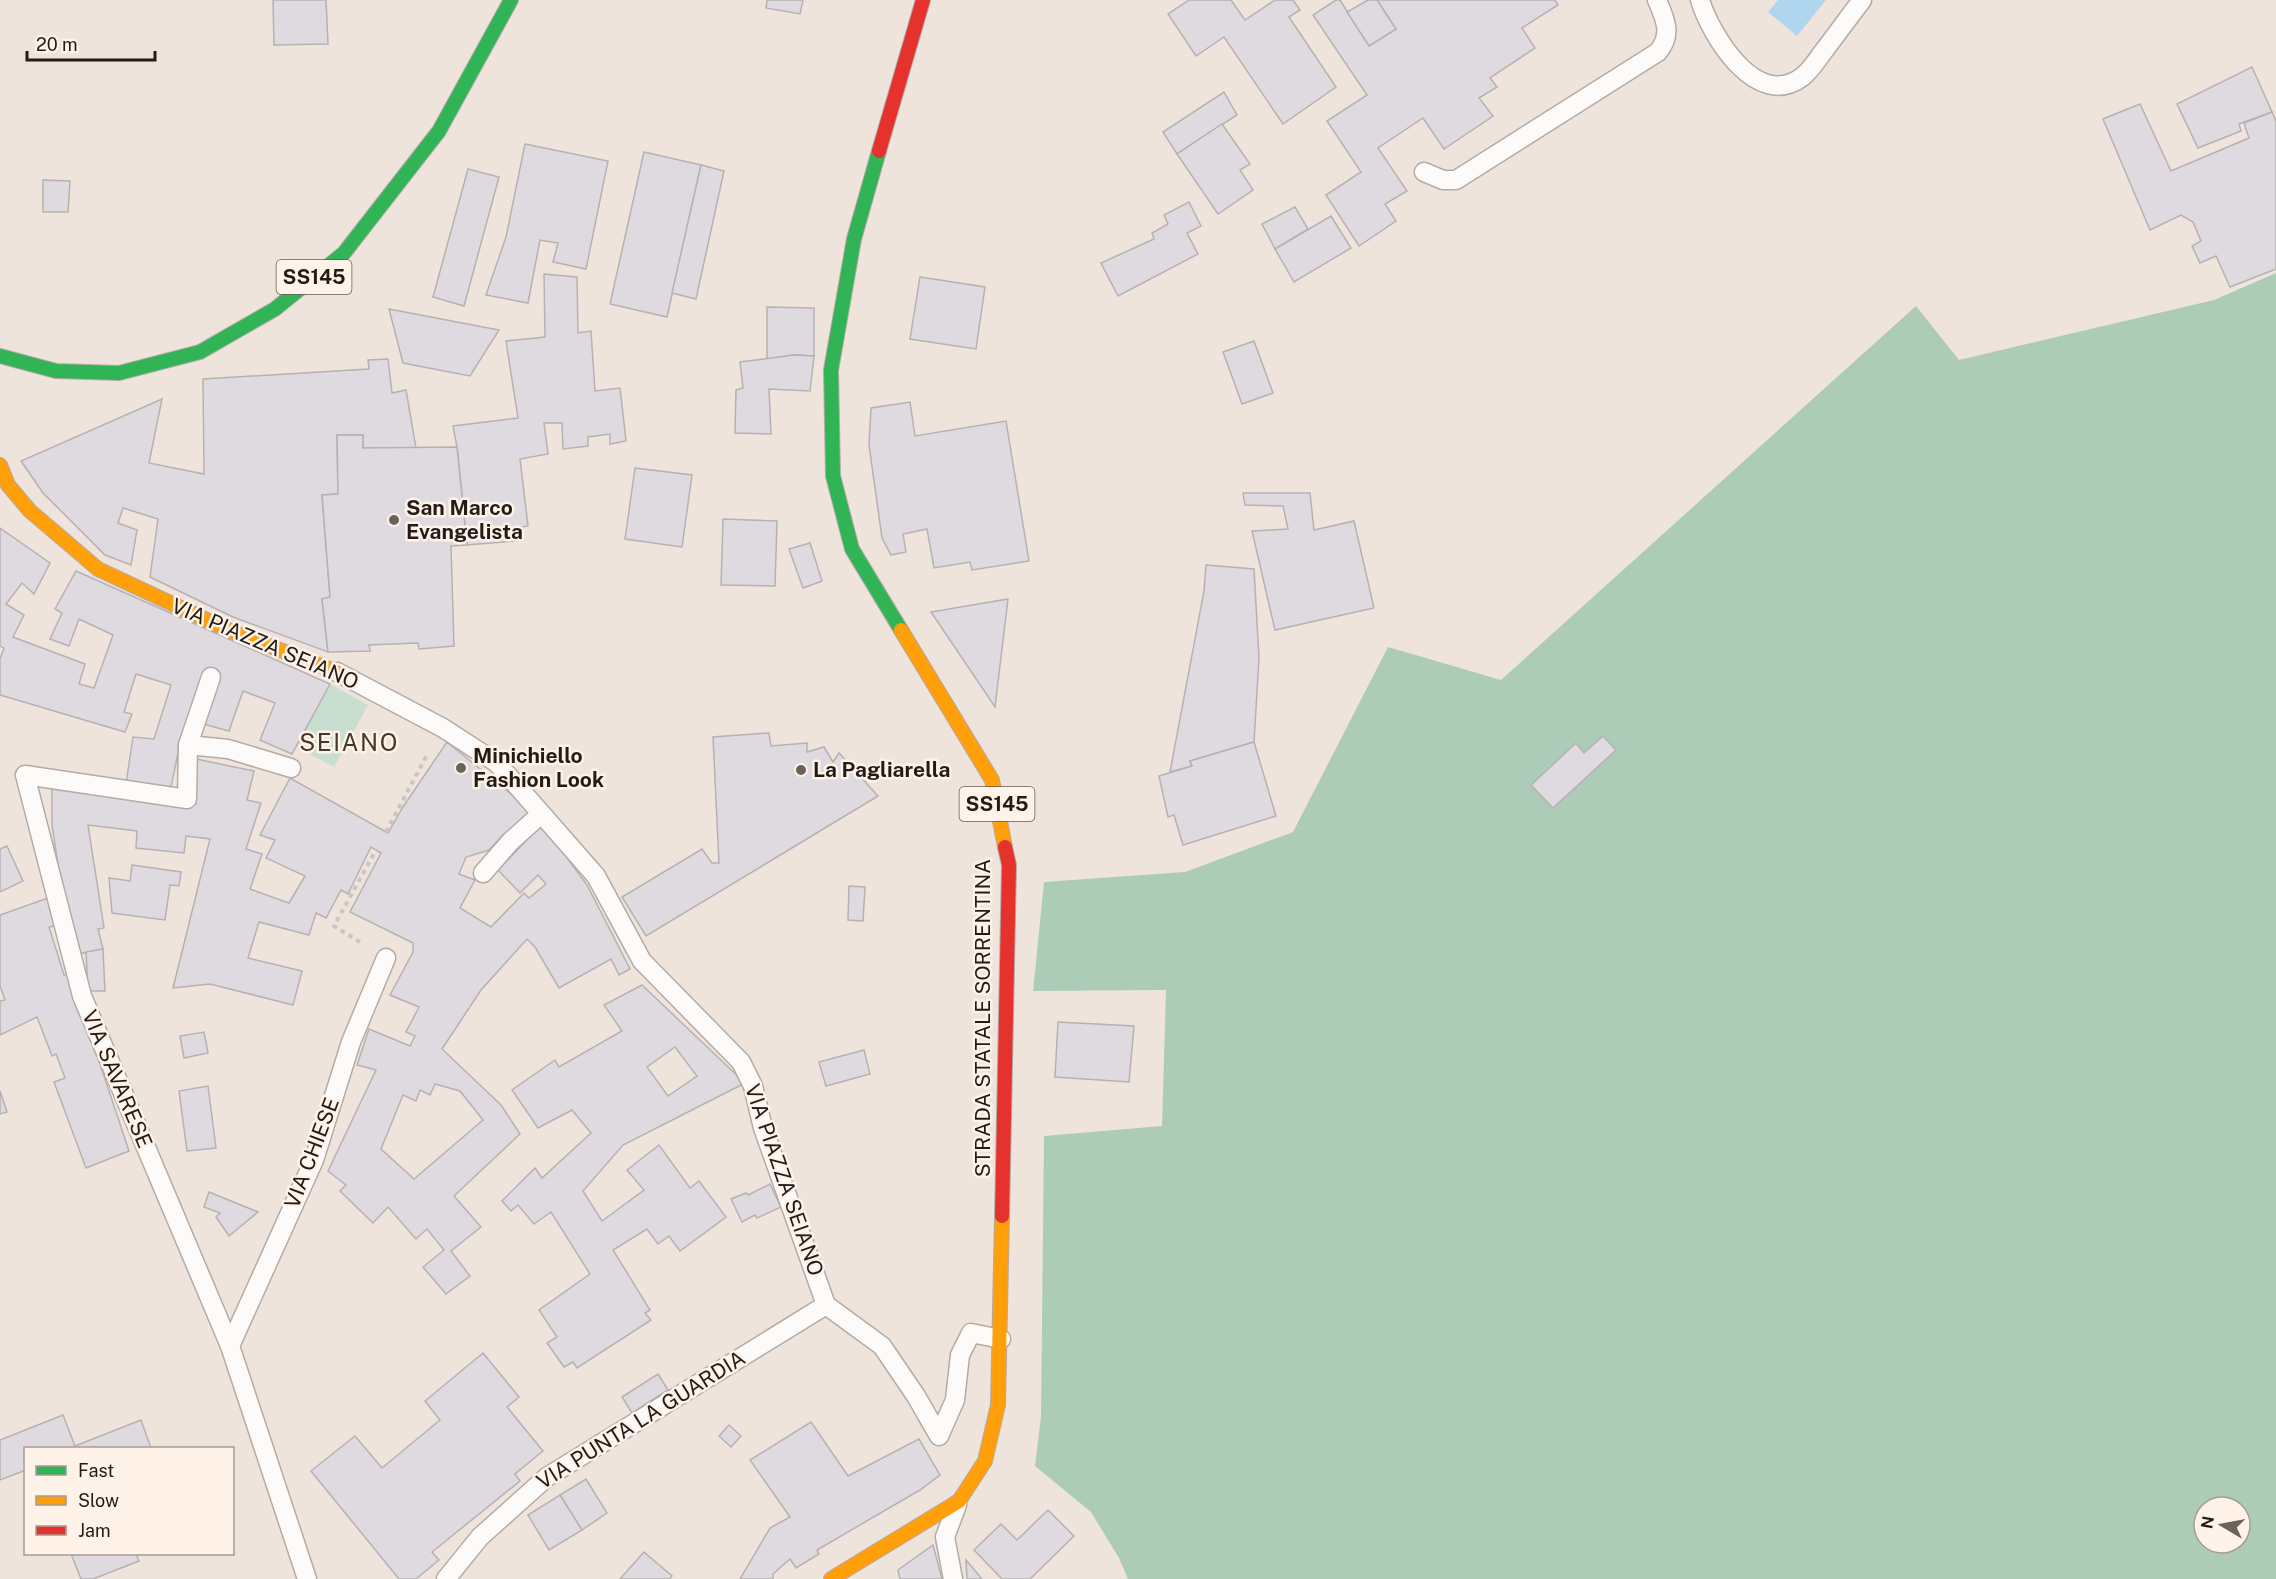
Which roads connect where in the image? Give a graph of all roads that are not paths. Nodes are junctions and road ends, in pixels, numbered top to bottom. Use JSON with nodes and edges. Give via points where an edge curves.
{"nodes":[{"id":1,"x":511,"y":0,"type":"edge"},
{"id":2,"x":923,"y":0,"type":"edge"},
{"id":3,"x":1657,"y":0,"type":"edge"},
{"id":4,"x":1700,"y":0,"type":"edge"},
{"id":5,"x":1862,"y":0,"type":"edge"},
{"id":6,"x":1424,"y":172,"type":"dead end"},
{"id":7,"x":0,"y":356,"type":"edge"},
{"id":8,"x":0,"y":465,"type":"edge"},
{"id":9,"x":337,"y":672,"type":"joint"},
{"id":10,"x":211,"y":677,"type":"dead end"},
{"id":11,"x":188,"y":745,"type":"junction"},
{"id":12,"x":291,"y":768,"type":"dead end"},
{"id":13,"x":541,"y":814,"type":"junction"},
{"id":14,"x":483,"y":873,"type":"dead end"},
{"id":15,"x":386,"y":958,"type":"road end"},
{"id":16,"x":826,"y":1305,"type":"junction"},
{"id":17,"x":1000,"y":1339,"type":"junction"},
{"id":18,"x":230,"y":1346,"type":"junction"},
{"id":19,"x":959,"y":1501,"type":"junction"},
{"id":20,"x":307,"y":1579,"type":"edge"},
{"id":21,"x":446,"y":1579,"type":"edge"},
{"id":22,"x":831,"y":1579,"type":"edge"},
{"id":23,"x":953,"y":1579,"type":"edge"}],
"edges":[{"from":1,"to":7,"type":"main road","number":"SS145","via":[[439,131],[344,253],[275,309],[200,352],[118,373],[56,371]]},
{"from":2,"to":17,"type":"main road","name":"STRADA STATALE SORRENTINA","number":"SS145","via":[[854,239],[831,370],[833,476],[852,549],[992,780],[1009,865]]},
{"from":3,"to":6,"type":"lane","via":[[1666,23],[1665,43],[1658,52],[1456,180],[1443,180]]},
{"from":4,"to":5,"type":"lane","via":[[1729,56],[1750,76],[1782,86],[1802,77]]},
{"from":8,"to":9,"type":"main road","name":"VIA PIAZZA SEIANO","via":[[8,486],[30,511],[98,569],[225,637]]},
{"from":9,"to":13,"type":"lane","name":"VIA PIAZZA SEIANO","via":[[443,728],[496,763]]},
{"from":10,"to":11,"type":"lane","name":"VIA SAVARESE"},
{"from":11,"to":12,"type":"lane","via":[[228,749]]},
{"from":11,"to":18,"type":"lane","name":"VIA SAVARESE","via":[[187,799],[26,776],[82,996]]},
{"from":13,"to":14,"type":"lane"},
{"from":13,"to":16,"type":"lane","name":"VIA PIAZZA SEIANO","via":[[596,876],[642,961],[741,1062],[753,1086],[763,1128]]},
{"from":15,"to":18,"type":"lane","name":"VIA CHIESE","via":[[351,1042],[314,1160]]},
{"from":16,"to":17,"type":"lane","name":"VIA PIAZZA SEIANO","via":[[882,1346],[939,1436],[955,1400],[960,1355],[972,1333]]},
{"from":16,"to":21,"type":"lane","name":"VIA PUNTA LA GUARDIA","via":[[547,1477],[480,1537]]},
{"from":17,"to":19,"type":"main road","name":"STRADA STATALE SORRENTINA","number":"SS145","via":[[998,1405],[985,1461]]},
{"from":18,"to":20,"type":"lane","name":"VIA SAVARESE"},
{"from":19,"to":22,"type":"main road","name":"STRADA STATALE SORRENTINA","number":"SS145"},
{"from":19,"to":23,"type":"lane","via":[[945,1537]]}]}
